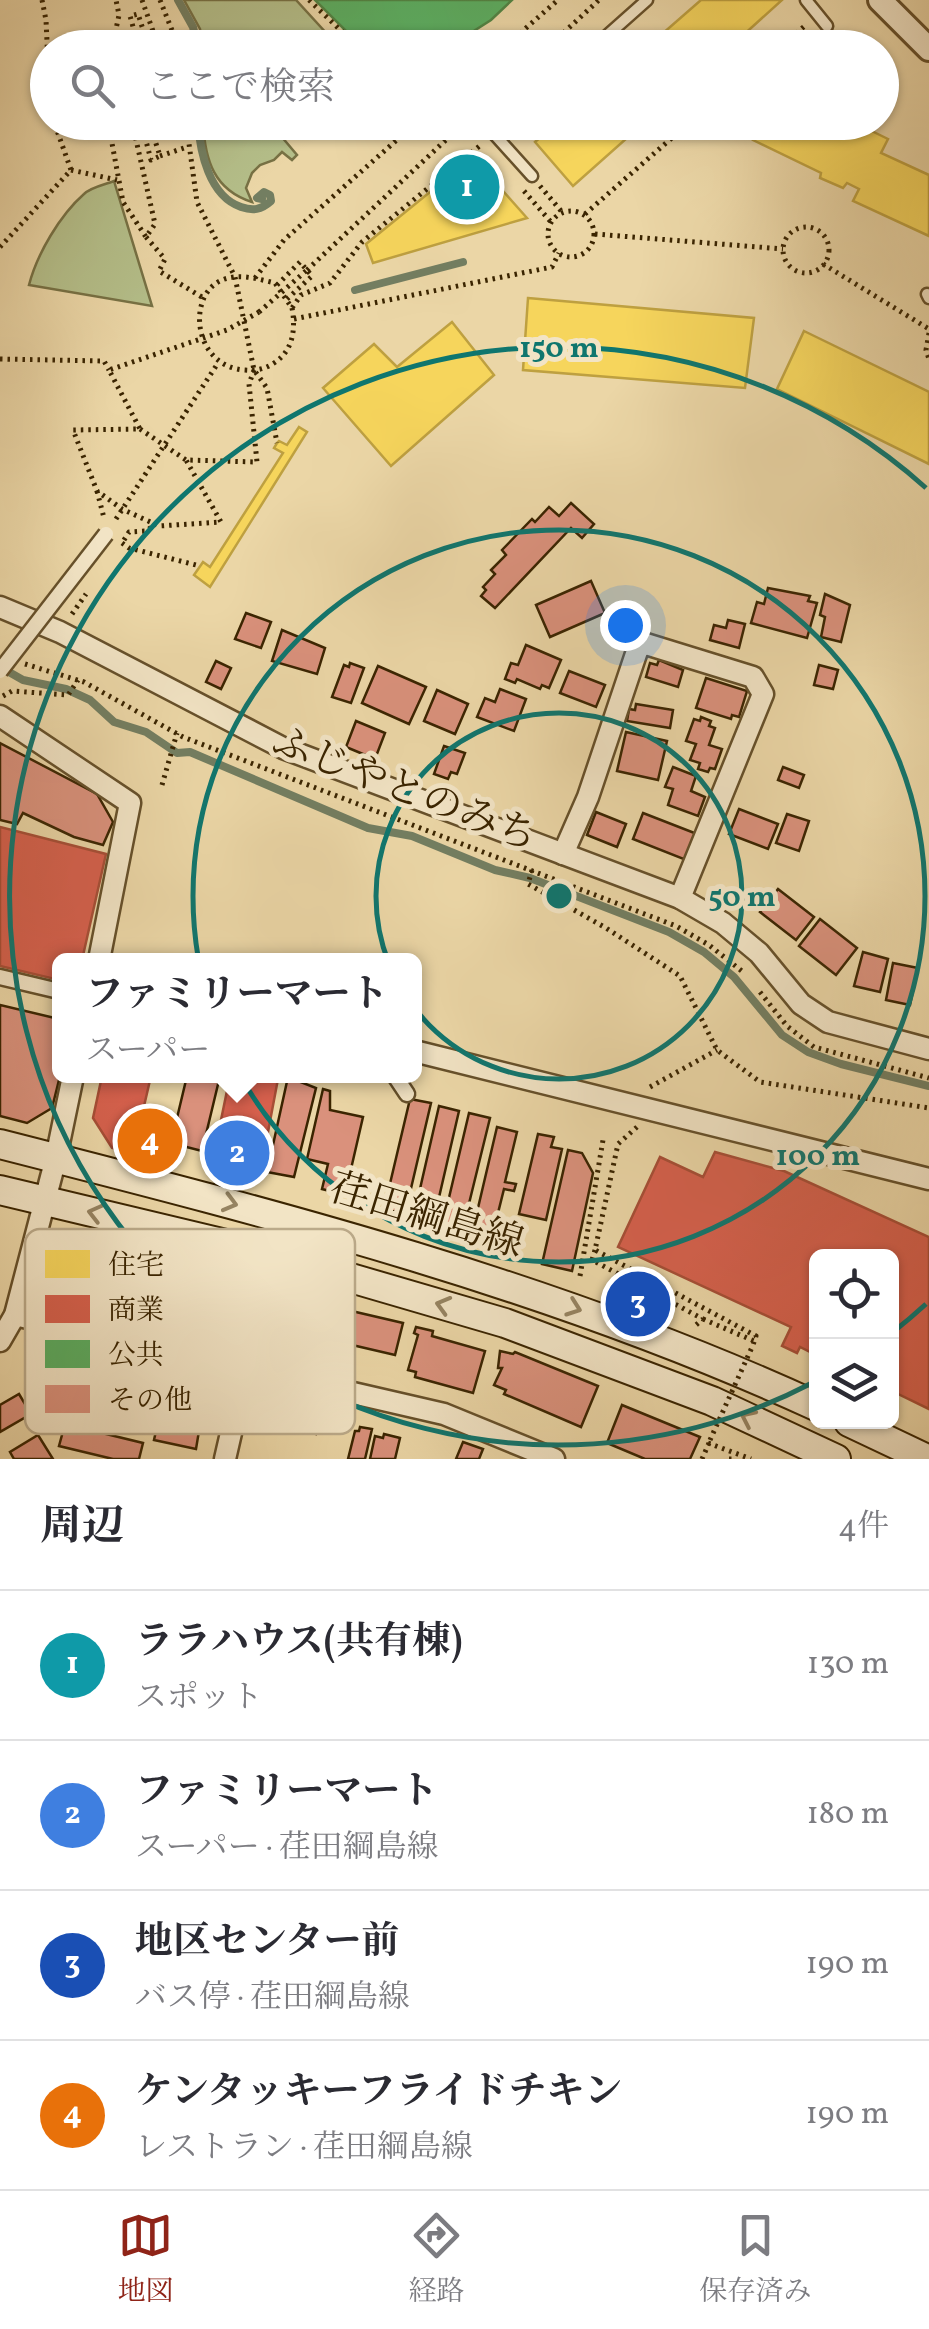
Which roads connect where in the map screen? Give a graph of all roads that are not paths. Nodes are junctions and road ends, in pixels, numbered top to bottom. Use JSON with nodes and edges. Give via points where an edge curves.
{"nodes":[{"id":1,"x":647,"y":0,"type":"edge"},
{"id":2,"x":806,"y":0,"type":"edge"},
{"id":3,"x":880,"y":0,"type":"edge"},
{"id":4,"x":827,"y":26,"type":"dead end"},
{"id":5,"x":614,"y":30,"type":"edge"},
{"id":6,"x":929,"y":49,"type":"edge"},
{"id":7,"x":500,"y":140,"type":"edge"},
{"id":8,"x":532,"y":176,"type":"road end"},
{"id":9,"x":103,"y":530,"type":"road end"},
{"id":10,"x":0,"y":606,"type":"edge"},
{"id":11,"x":0,"y":671,"type":"edge"},
{"id":12,"x":0,"y":716,"type":"edge"},
{"id":13,"x":563,"y":854,"type":"junction"},
{"id":14,"x":680,"y":898,"type":"junction"},
{"id":15,"x":100,"y":953,"type":"edge"},
{"id":16,"x":0,"y":977,"type":"edge"},
{"id":17,"x":52,"y":990,"type":"edge"},
{"id":18,"x":929,"y":1049,"type":"edge"},
{"id":19,"x":422,"y":1053,"type":"edge"},
{"id":20,"x":72,"y":1083,"type":"edge"},
{"id":21,"x":400,"y":1083,"type":"edge"},
{"id":22,"x":407,"y":1094,"type":"dead end"},
{"id":23,"x":0,"y":1144,"type":"edge"},
{"id":24,"x":56,"y":1158,"type":"junction"},
{"id":25,"x":929,"y":1179,"type":"edge"},
{"id":26,"x":0,"y":1190,"type":"edge"},
{"id":27,"x":45,"y":1200,"type":"junction"},
{"id":28,"x":37,"y":1229,"type":"edge"},
{"id":29,"x":163,"y":1229,"type":"edge"},
{"id":30,"x":326,"y":1229,"type":"edge"},
{"id":31,"x":355,"y":1238,"type":"edge"},
{"id":32,"x":25,"y":1277,"type":"edge"},
{"id":33,"x":355,"y":1280,"type":"edge"},
{"id":34,"x":15,"y":1315,"type":"junction"},
{"id":35,"x":25,"y":1317,"type":"edge"},
{"id":36,"x":0,"y":1342,"type":"edge"},
{"id":37,"x":355,"y":1392,"type":"edge"},
{"id":38,"x":809,"y":1403,"type":"edge"},
{"id":39,"x":865,"y":1429,"type":"edge"},
{"id":40,"x":231,"y":1434,"type":"edge"},
{"id":41,"x":225,"y":1459,"type":"edge"},
{"id":42,"x":554,"y":1459,"type":"edge"},
{"id":43,"x":836,"y":1459,"type":"edge"},
{"id":44,"x":927,"y":1459,"type":"edge"}],
"edges":[{"from":1,"to":5,"type":"lane"},
{"from":2,"to":4,"type":"lane"},
{"from":3,"to":6,"type":"street"},
{"from":7,"to":8,"type":"lane"},
{"from":9,"to":11,"type":"street","bridge":true},
{"from":10,"to":13,"type":"street","via":[[283,748]]},
{"from":12,"to":15,"type":"street","via":[[130,803]]},
{"from":13,"to":14,"type":"street"},
{"from":13,"to":14,"type":"street","via":[[638,648],[646,644],[753,677],[762,694]]},
{"from":14,"to":18,"type":"street","via":[[759,953],[801,1004],[828,1022]]},
{"from":16,"to":17,"type":"street"},
{"from":19,"to":25,"type":"street"},
{"from":20,"to":24,"type":"street"},
{"from":21,"to":22,"type":"street"},
{"from":23,"to":24,"type":"main road","name":"荏田綱島線"},
{"from":24,"to":27,"type":"street"},
{"from":24,"to":30,"type":"main road","name":"荏田綱島線","one_way":true},
{"from":26,"to":27,"type":"main road","name":"荏田綱島線"},
{"from":27,"to":28,"type":"street"},
{"from":29,"to":27,"type":"main road","name":"荏田綱島線","one_way":true},
{"from":31,"to":38,"type":"main road","name":"荏田綱島線","one_way":true,"via":[[523,1289],[716,1360]]},
{"from":32,"to":34,"type":"street"},
{"from":43,"to":33,"type":"main road","name":"荏田綱島線","one_way":true,"via":[[712,1401],[505,1323]]},
{"from":34,"to":35,"type":"street"},
{"from":34,"to":36,"type":"street"},
{"from":37,"to":42,"type":"street","via":[[444,1414]]},
{"from":39,"to":44,"type":"main road"},
{"from":40,"to":41,"type":"street"}]}
